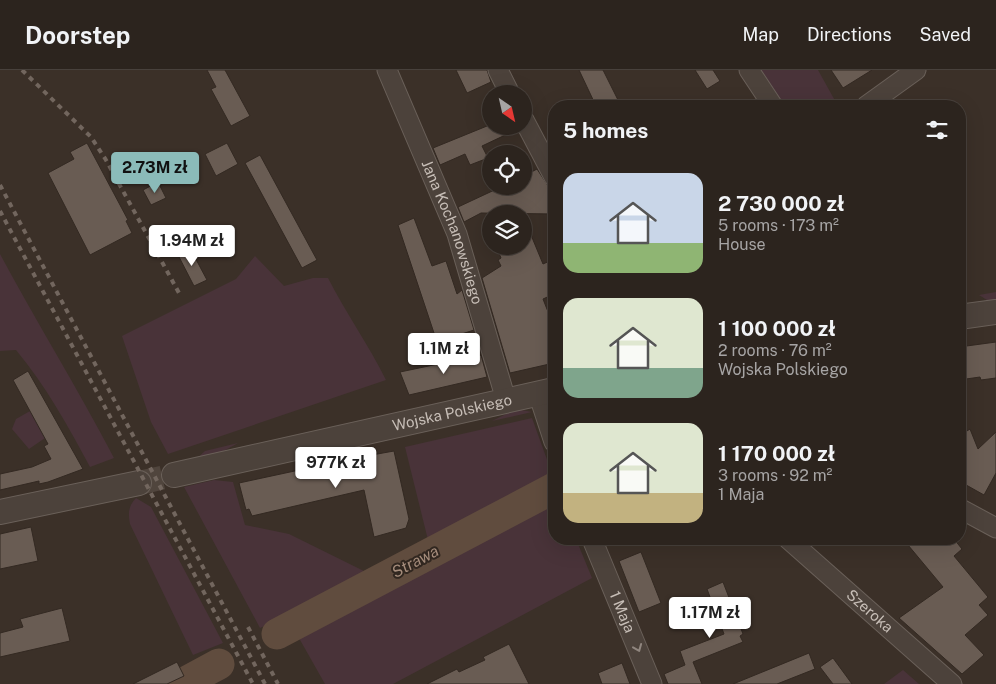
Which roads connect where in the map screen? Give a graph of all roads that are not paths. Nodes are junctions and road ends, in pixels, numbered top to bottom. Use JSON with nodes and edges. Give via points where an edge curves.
{"nodes":[{"id":1,"x":387,"y":70,"type":"edge"},
{"id":2,"x":498,"y":70,"type":"edge"},
{"id":3,"x":749,"y":70,"type":"edge"},
{"id":4,"x":916,"y":70,"type":"edge"},
{"id":5,"x":506,"y":85,"type":"edge"},
{"id":6,"x":769,"y":100,"type":"edge"},
{"id":7,"x":874,"y":100,"type":"edge"},
{"id":8,"x":532,"y":135,"type":"edge"},
{"id":9,"x":548,"y":166,"type":"edge"},
{"id":10,"x":996,"y":312,"type":"edge"},
{"id":11,"x":966,"y":316,"type":"edge"},
{"id":12,"x":546,"y":391,"type":"edge"},
{"id":13,"x":506,"y":400,"type":"junction"},
{"id":14,"x":548,"y":404,"type":"edge"},
{"id":15,"x":174,"y":475,"type":"tunnel mouth"},
{"id":16,"x":140,"y":483,"type":"tunnel mouth"},
{"id":17,"x":0,"y":512,"type":"edge"},
{"id":18,"x":966,"y":512,"type":"edge"},
{"id":19,"x":996,"y":528,"type":"edge"},
{"id":20,"x":594,"y":545,"type":"edge"},
{"id":21,"x":795,"y":545,"type":"edge"},
{"id":22,"x":652,"y":684,"type":"edge"},
{"id":23,"x":952,"y":684,"type":"edge"}],
"edges":[{"from":1,"to":13,"type":"street","name":"Jana Kochanowskiego","via":[[457,234]]},
{"from":2,"to":5,"type":"street"},
{"from":3,"to":6,"type":"street"},
{"from":4,"to":7,"type":"street"},
{"from":8,"to":9,"type":"street"},
{"from":10,"to":11,"type":"street"},
{"from":12,"to":13,"type":"street","name":"Wojska Polskiego"},
{"from":12,"to":14,"type":"street"},
{"from":13,"to":15,"type":"street","name":"Wojska Polskiego"},
{"from":16,"to":17,"type":"street"},
{"from":18,"to":19,"type":"street"},
{"from":20,"to":22,"type":"street","name":"1 Maja","one_way":true},
{"from":21,"to":23,"type":"street","name":"Szeroka"}]}
